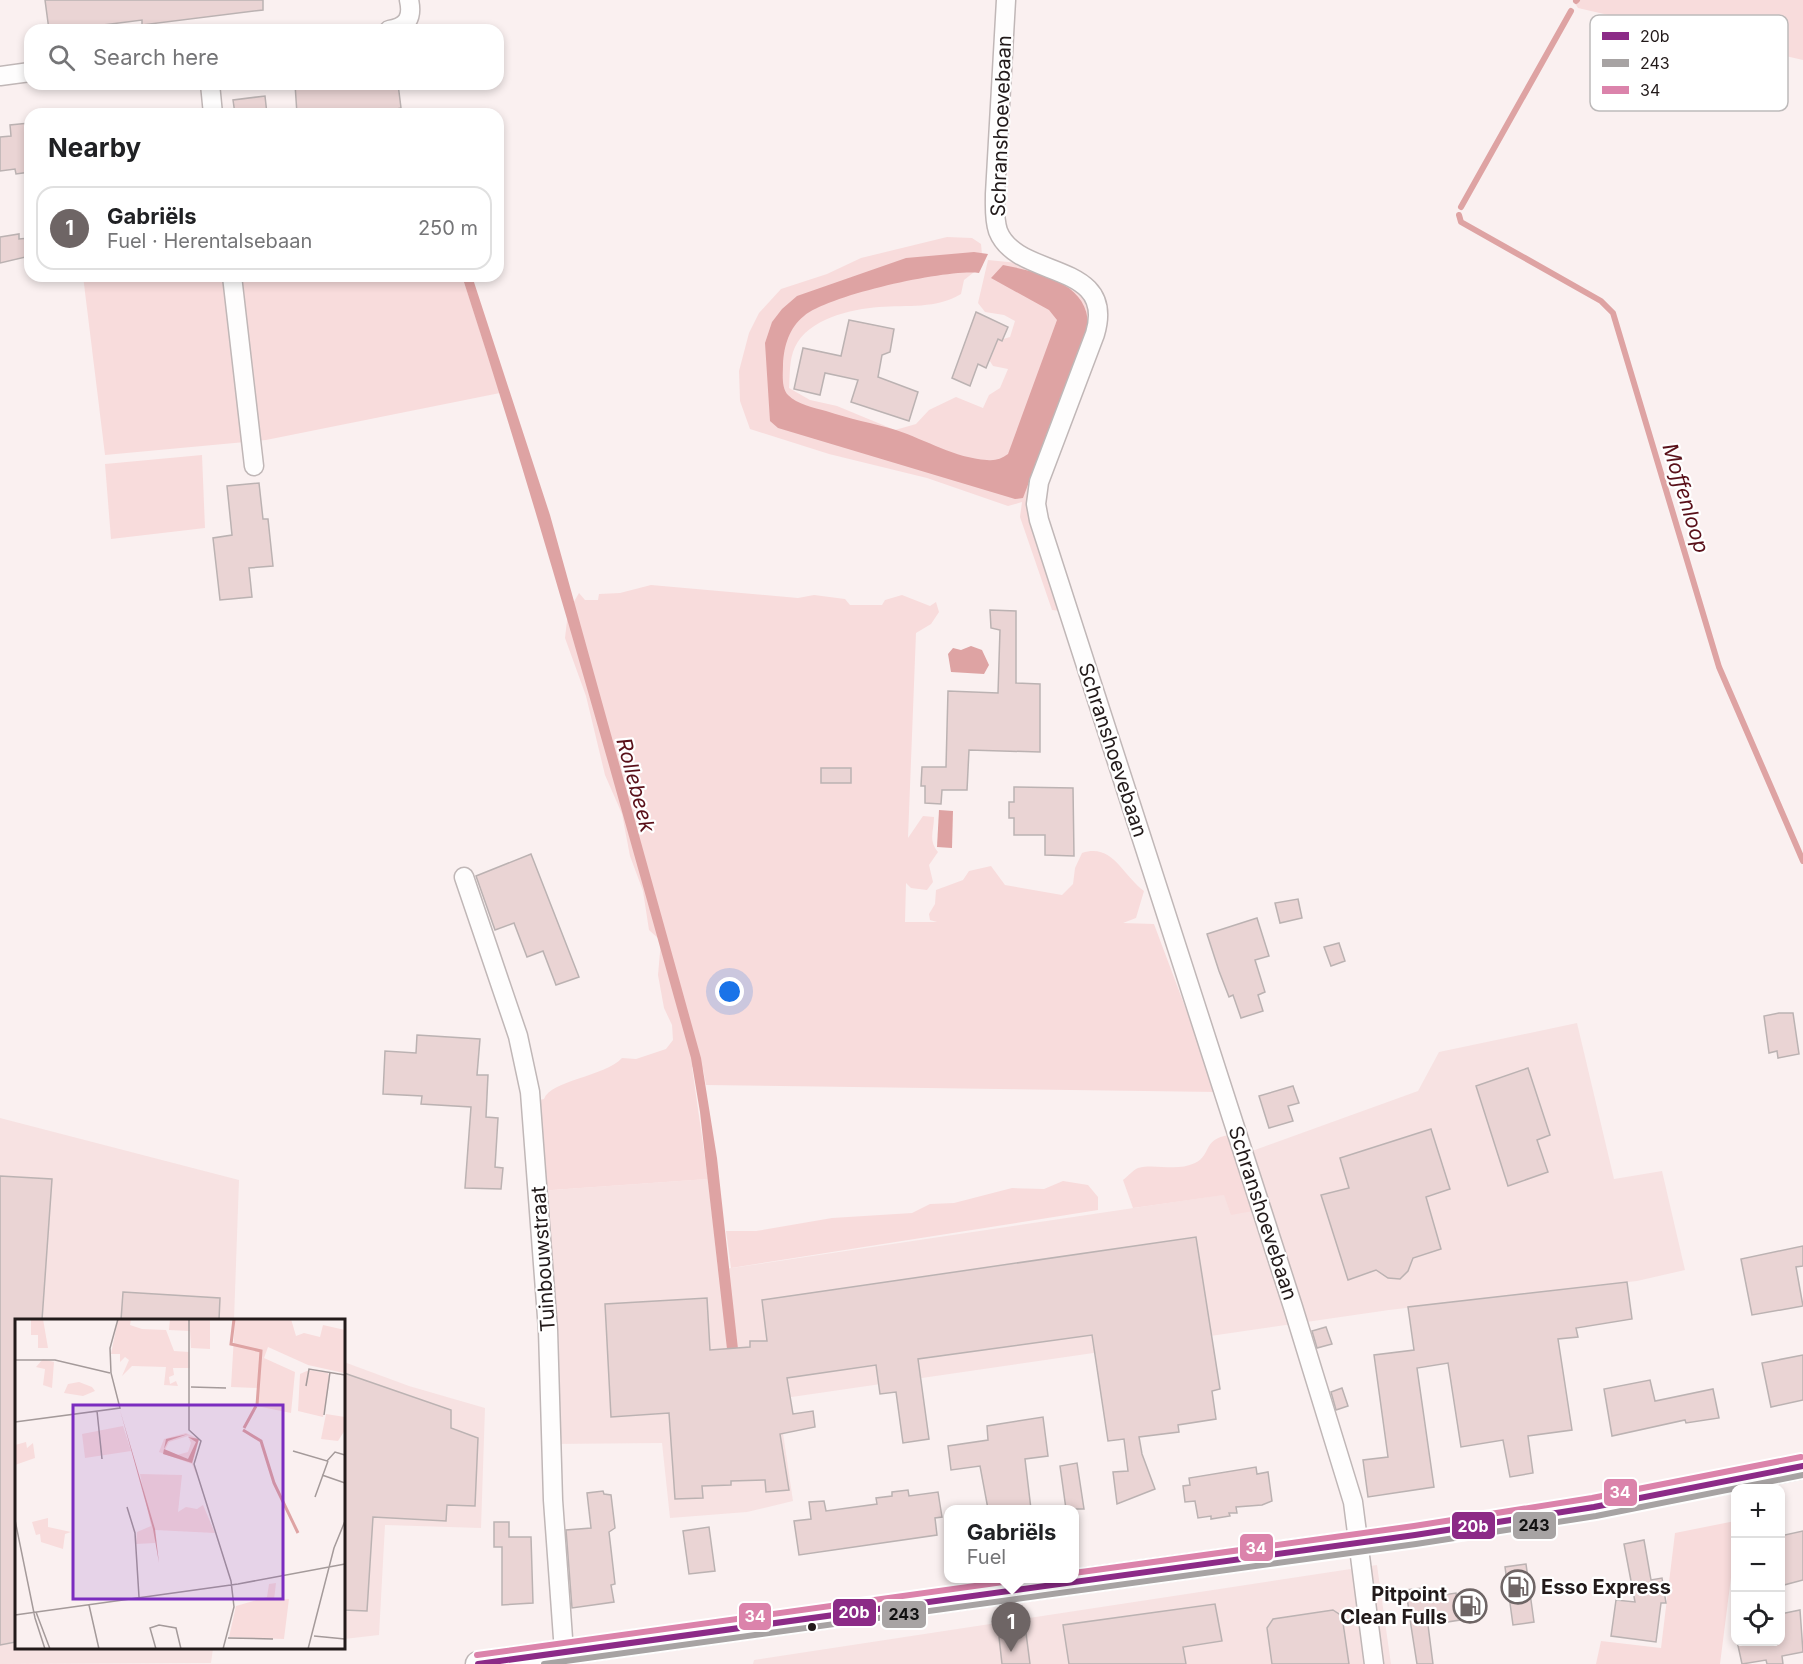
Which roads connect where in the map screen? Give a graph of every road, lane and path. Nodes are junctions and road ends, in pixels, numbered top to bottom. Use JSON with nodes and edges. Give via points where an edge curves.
{"nodes":[{"id":1,"x":1006,"y":0,"type":"edge"},
{"id":2,"x":410,"y":6,"type":"edge"},
{"id":3,"x":405,"y":24,"type":"edge"},
{"id":4,"x":24,"y":73,"type":"edge"},
{"id":5,"x":0,"y":76,"type":"edge"},
{"id":6,"x":211,"y":90,"type":"edge"},
{"id":7,"x":212,"y":108,"type":"edge"},
{"id":8,"x":233,"y":282,"type":"edge"},
{"id":9,"x":254,"y":466,"type":"dead end"},
{"id":10,"x":464,"y":877,"type":"dead end"},
{"id":11,"x":1803,"y":1466,"type":"edge"},
{"id":12,"x":1356,"y":1542,"type":"junction"},
{"id":13,"x":1079,"y":1580,"type":"edge"},
{"id":14,"x":1061,"y":1583,"type":"edge"},
{"id":15,"x":564,"y":1652,"type":"junction"},
{"id":16,"x":478,"y":1664,"type":"edge"},
{"id":17,"x":1374,"y":1664,"type":"edge"}],
"edges":[{"from":1,"to":12,"type":"street","name":"Schranshoevebaan","via":[[995,194],[999,232],[1007,245],[1087,288],[1099,309],[1095,334],[1039,482],[1039,520],[1293,1306],[1353,1502]]},
{"from":2,"to":3,"type":"street"},
{"from":4,"to":5,"type":"street"},
{"from":6,"to":7,"type":"street"},
{"from":8,"to":9,"type":"street"},
{"from":10,"to":15,"type":"street","name":"Tuinbouwstraat","via":[[518,1036],[530,1092],[548,1330],[553,1500]]},
{"from":11,"to":12,"type":"main road","via":[[1594,1507]]},
{"from":12,"to":13,"type":"main road"},
{"from":12,"to":17,"type":"street","name":"Schranshoevebaan"},
{"from":14,"to":15,"type":"main road"},
{"from":15,"to":16,"type":"main road"}]}
